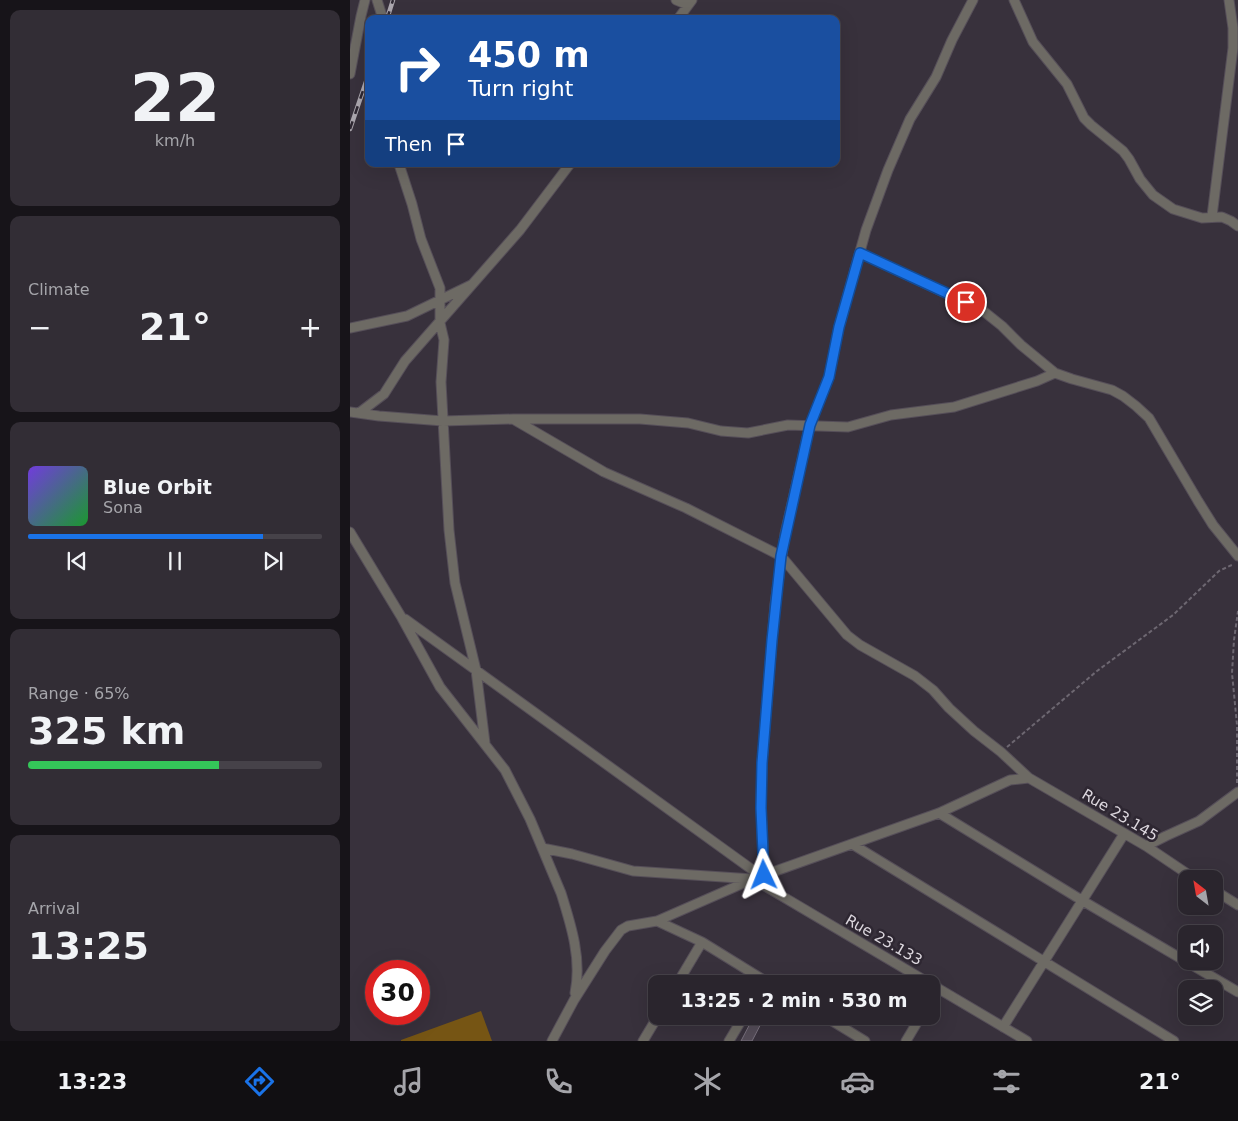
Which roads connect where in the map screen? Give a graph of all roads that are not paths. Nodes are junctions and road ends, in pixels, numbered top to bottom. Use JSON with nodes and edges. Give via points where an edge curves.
{"nodes":[{"id":1,"x":358,"y":0,"type":"edge"},
{"id":2,"x":366,"y":0,"type":"edge"},
{"id":3,"x":377,"y":0,"type":"edge"},
{"id":4,"x":676,"y":0,"type":"edge"},
{"id":5,"x":973,"y":0,"type":"edge"},
{"id":6,"x":1014,"y":0,"type":"edge"},
{"id":7,"x":1229,"y":0,"type":"edge"},
{"id":8,"x":690,"y":3,"type":"edge"},
{"id":9,"x":382,"y":15,"type":"edge"},
{"id":10,"x":681,"y":15,"type":"edge"},
{"id":11,"x":360,"y":16,"type":"junction"},
{"id":12,"x":350,"y":74,"type":"edge"},
{"id":13,"x":399,"y":167,"type":"edge"},
{"id":14,"x":568,"y":167,"type":"edge"},
{"id":15,"x":1212,"y":216,"type":"junction"},
{"id":16,"x":1238,"y":226,"type":"edge"},
{"id":17,"x":860,"y":253,"type":"junction"},
{"id":18,"x":473,"y":284,"type":"junction"},
{"id":19,"x":440,"y":299,"type":"junction"},
{"id":20,"x":440,"y":323,"type":"junction"},
{"id":21,"x":350,"y":328,"type":"edge"},
{"id":22,"x":1055,"y":373,"type":"junction"},
{"id":23,"x":354,"y":412,"type":"edge"},
{"id":24,"x":513,"y":419,"type":"junction"},
{"id":25,"x":442,"y":421,"type":"junction"},
{"id":26,"x":810,"y":425,"type":"junction"},
{"id":27,"x":350,"y":532,"type":"edge"},
{"id":28,"x":781,"y":556,"type":"junction"},
{"id":29,"x":1238,"y":556,"type":"edge"},
{"id":30,"x":402,"y":618,"type":"junction"},
{"id":31,"x":476,"y":670,"type":"junction"},
{"id":32,"x":485,"y":743,"type":"junction"},
{"id":33,"x":1029,"y":778,"type":"junction"},
{"id":34,"x":1238,"y":791,"type":"edge"},
{"id":35,"x":940,"y":813,"type":"junction"},
{"id":36,"x":1124,"y":834,"type":"junction"},
{"id":37,"x":852,"y":844,"type":"junction"},
{"id":38,"x":1146,"y":846,"type":"junction"},
{"id":39,"x":542,"y":848,"type":"junction"},
{"id":40,"x":1182,"y":870,"type":"edge"},
{"id":41,"x":759,"y":877,"type":"junction"},
{"id":42,"x":1223,"y":896,"type":"edge"},
{"id":43,"x":1083,"y":901,"type":"junction"},
{"id":44,"x":1238,"y":905,"type":"edge"},
{"id":45,"x":657,"y":921,"type":"junction"},
{"id":46,"x":702,"y":942,"type":"junction"},
{"id":47,"x":1044,"y":962,"type":"junction"},
{"id":48,"x":683,"y":975,"type":"edge"},
{"id":49,"x":754,"y":975,"type":"edge"},
{"id":50,"x":917,"y":975,"type":"edge"},
{"id":51,"x":940,"y":989,"type":"edge"},
{"id":52,"x":1238,"y":992,"type":"edge"},
{"id":53,"x":574,"y":1000,"type":"junction"},
{"id":54,"x":653,"y":1025,"type":"edge"},
{"id":55,"x":738,"y":1025,"type":"edge"},
{"id":56,"x":839,"y":1025,"type":"edge"},
{"id":57,"x":916,"y":1025,"type":"edge"},
{"id":58,"x":1003,"y":1027,"type":"junction"},
{"id":59,"x":552,"y":1041,"type":"edge"},
{"id":60,"x":643,"y":1041,"type":"edge"},
{"id":61,"x":728,"y":1041,"type":"edge"},
{"id":62,"x":865,"y":1041,"type":"edge"},
{"id":63,"x":906,"y":1041,"type":"edge"},
{"id":64,"x":1027,"y":1041,"type":"edge"},
{"id":65,"x":1174,"y":1041,"type":"edge"}],
"edges":[{"from":1,"to":11,"type":"street"},
{"from":2,"to":11,"type":"street"},
{"from":3,"to":9,"type":"street"},
{"from":4,"to":8,"type":"street"},
{"from":5,"to":17,"type":"street","via":[[936,77],[910,119],[888,170]]},
{"from":6,"to":15,"type":"street","via":[[1032,42],[1067,84],[1084,118],[1123,151],[1153,195],[1188,215]]},
{"from":7,"to":15,"type":"street","via":[[1233,48]]},
{"from":8,"to":10,"type":"street"},
{"from":11,"to":12,"type":"street"},
{"from":13,"to":19,"type":"street","via":[[440,288]]},
{"from":14,"to":18,"type":"street","via":[[520,230]]},
{"from":15,"to":16,"type":"street","via":[[1222,217]]},
{"from":17,"to":22,"type":"street","via":[[982,310]]},
{"from":17,"to":26,"type":"street","via":[[829,377]]},
{"from":18,"to":19,"type":"street"},
{"from":18,"to":20,"type":"street"},
{"from":19,"to":20,"type":"street"},
{"from":19,"to":21,"type":"street","via":[[407,316]]},
{"from":20,"to":23,"type":"street","via":[[405,361],[384,394]]},
{"from":20,"to":25,"type":"street","via":[[444,340],[441,360]]},
{"from":22,"to":26,"type":"street","via":[[954,407],[891,415],[848,427]]},
{"from":22,"to":29,"type":"street","via":[[1112,390],[1149,418],[1213,525]]},
{"from":23,"to":25,"type":"street"},
{"from":24,"to":25,"type":"street"},
{"from":24,"to":26,"type":"street","via":[[666,421],[734,433]]},
{"from":24,"to":28,"type":"street","via":[[604,472],[686,508]]},
{"from":25,"to":31,"type":"street","via":[[455,583]]},
{"from":26,"to":28,"type":"street"},
{"from":27,"to":30,"type":"street"},
{"from":28,"to":33,"type":"street","name":"Rue 23.145","via":[[847,635],[933,690],[974,731]]},
{"from":28,"to":41,"type":"street","via":[[762,763]]},
{"from":30,"to":31,"type":"street","name":"Rue 23.133"},
{"from":30,"to":32,"type":"street","via":[[440,687]]},
{"from":31,"to":32,"type":"street"},
{"from":31,"to":41,"type":"street","name":"Rue 23.133"},
{"from":32,"to":39,"type":"street","via":[[517,791]]},
{"from":33,"to":35,"type":"street","via":[[1010,780]]},
{"from":33,"to":36,"type":"street","name":"Rue 23.145"},
{"from":34,"to":38,"type":"street","via":[[1199,821]]},
{"from":35,"to":37,"type":"street"},
{"from":35,"to":43,"type":"street"},
{"from":36,"to":38,"type":"street","name":"Rue 23.145"},
{"from":36,"to":43,"type":"street"},
{"from":37,"to":41,"type":"street"},
{"from":37,"to":47,"type":"street"},
{"from":38,"to":40,"type":"street","name":"Rue 23.145"},
{"from":39,"to":41,"type":"street","via":[[633,871]]},
{"from":39,"to":53,"type":"street","via":[[561,893],[572,931],[578,977]]},
{"from":41,"to":45,"type":"street"},
{"from":41,"to":50,"type":"street","name":"Rue 23.133"},
{"from":42,"to":44,"type":"street"},
{"from":43,"to":47,"type":"street"},
{"from":43,"to":52,"type":"street"},
{"from":45,"to":46,"type":"street"},
{"from":45,"to":53,"type":"street","via":[[637,923],[621,930]]},
{"from":46,"to":48,"type":"street"},
{"from":46,"to":49,"type":"street"},
{"from":47,"to":58,"type":"street"},
{"from":47,"to":65,"type":"street"},
{"from":51,"to":58,"type":"street","name":"Rue 23.133"},
{"from":53,"to":59,"type":"street"},
{"from":54,"to":60,"type":"street"},
{"from":55,"to":61,"type":"street"},
{"from":56,"to":62,"type":"street"},
{"from":57,"to":63,"type":"street"},
{"from":58,"to":64,"type":"street","name":"Rue 23.133"}]}
